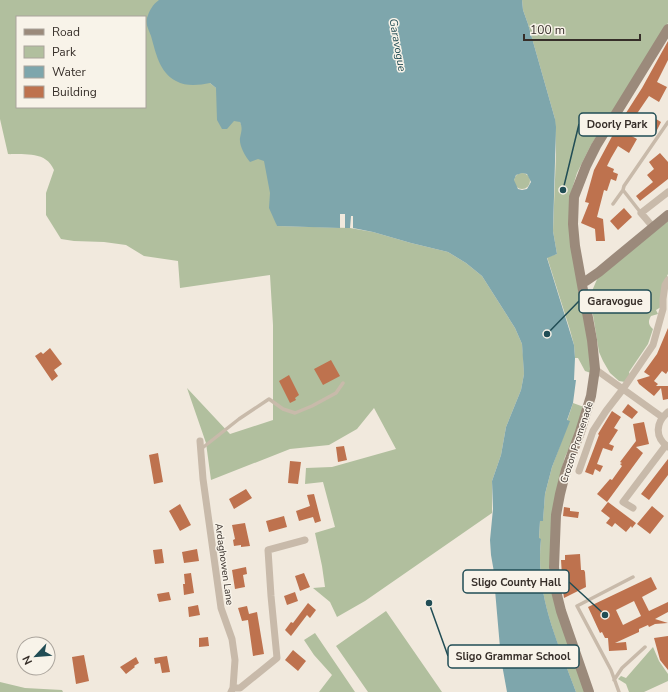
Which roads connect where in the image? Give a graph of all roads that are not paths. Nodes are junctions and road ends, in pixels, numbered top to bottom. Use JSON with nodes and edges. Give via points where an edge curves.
{"nodes":[{"id":1,"x":668,"y":29,"type":"edge"},
{"id":2,"x":668,"y":122,"type":"edge"},
{"id":3,"x":623,"y":190,"type":"junction"},
{"id":4,"x":668,"y":192,"type":"edge"},
{"id":5,"x":612,"y":204,"type":"dead end"},
{"id":6,"x":641,"y":213,"type":"junction"},
{"id":7,"x":668,"y":215,"type":"edge"},
{"id":8,"x":653,"y":227,"type":"junction"},
{"id":9,"x":668,"y":280,"type":"edge"},
{"id":10,"x":582,"y":282,"type":"junction"},
{"id":11,"x":664,"y":313,"type":"edge"},
{"id":12,"x":595,"y":369,"type":"junction"},
{"id":13,"x":343,"y":383,"type":"dead end"},
{"id":14,"x":623,"y":389,"type":"junction"},
{"id":15,"x":668,"y":412,"type":"edge"},
{"id":16,"x":662,"y":417,"type":"junction"},
{"id":17,"x":200,"y":441,"type":"dead end"},
{"id":18,"x":667,"y":446,"type":"edge"},
{"id":19,"x":200,"y":450,"type":"junction"},
{"id":20,"x":578,"y":471,"type":"dead end"},
{"id":21,"x":633,"y":508,"type":"dead end"},
{"id":22,"x":305,"y":540,"type":"dead end"},
{"id":23,"x":633,"y":578,"type":"dead end"},
{"id":24,"x":644,"y":647,"type":"dead end"},
{"id":25,"x":614,"y":680,"type":"junction"},
{"id":26,"x":232,"y":690,"type":"edge"},
{"id":27,"x":590,"y":692,"type":"edge"},
{"id":28,"x":619,"y":692,"type":"edge"}],
"edges":[{"from":1,"to":10,"type":"street","name":"Crozon Promenade","via":[[599,141],[578,184],[574,197],[573,224]]},
{"from":2,"to":3,"type":"lane"},
{"from":3,"to":5,"type":"lane"},
{"from":3,"to":6,"type":"lane"},
{"from":4,"to":6,"type":"street"},
{"from":6,"to":8,"type":"street"},
{"from":7,"to":8,"type":"street"},
{"from":8,"to":10,"type":"street","via":[[599,272]]},
{"from":9,"to":11,"type":"street","via":[[663,299]]},
{"from":10,"to":12,"type":"street","name":"Crozon Promenade"},
{"from":11,"to":14,"type":"street","via":[[654,345]]},
{"from":12,"to":14,"type":"street"},
{"from":12,"to":27,"type":"street","name":"Crozon Promenade","via":[[591,396],[560,494],[556,515],[554,567],[561,611]]},
{"from":13,"to":19,"type":"lane","via":[[336,393],[295,413],[283,409],[269,398]]},
{"from":14,"to":16,"type":"street"},
{"from":14,"to":20,"type":"street","via":[[593,431]]},
{"from":15,"to":16,"type":"street"},
{"from":16,"to":18,"type":"street","via":[[658,431],[660,439]]},
{"from":17,"to":19,"type":"street","name":"Ardaghowen Lane"},
{"from":18,"to":21,"type":"street","via":[[623,502]]},
{"from":19,"to":26,"type":"street","name":"Ardaghowen Lane","via":[[221,608],[232,639],[235,660]]},
{"from":22,"to":26,"type":"street","name":"Ardaghowen Lane","via":[[268,550],[277,658],[240,688]]},
{"from":23,"to":25,"type":"lane","via":[[577,606]]},
{"from":24,"to":25,"type":"lane","via":[[622,668]]},
{"from":25,"to":28,"type":"lane"}]}
